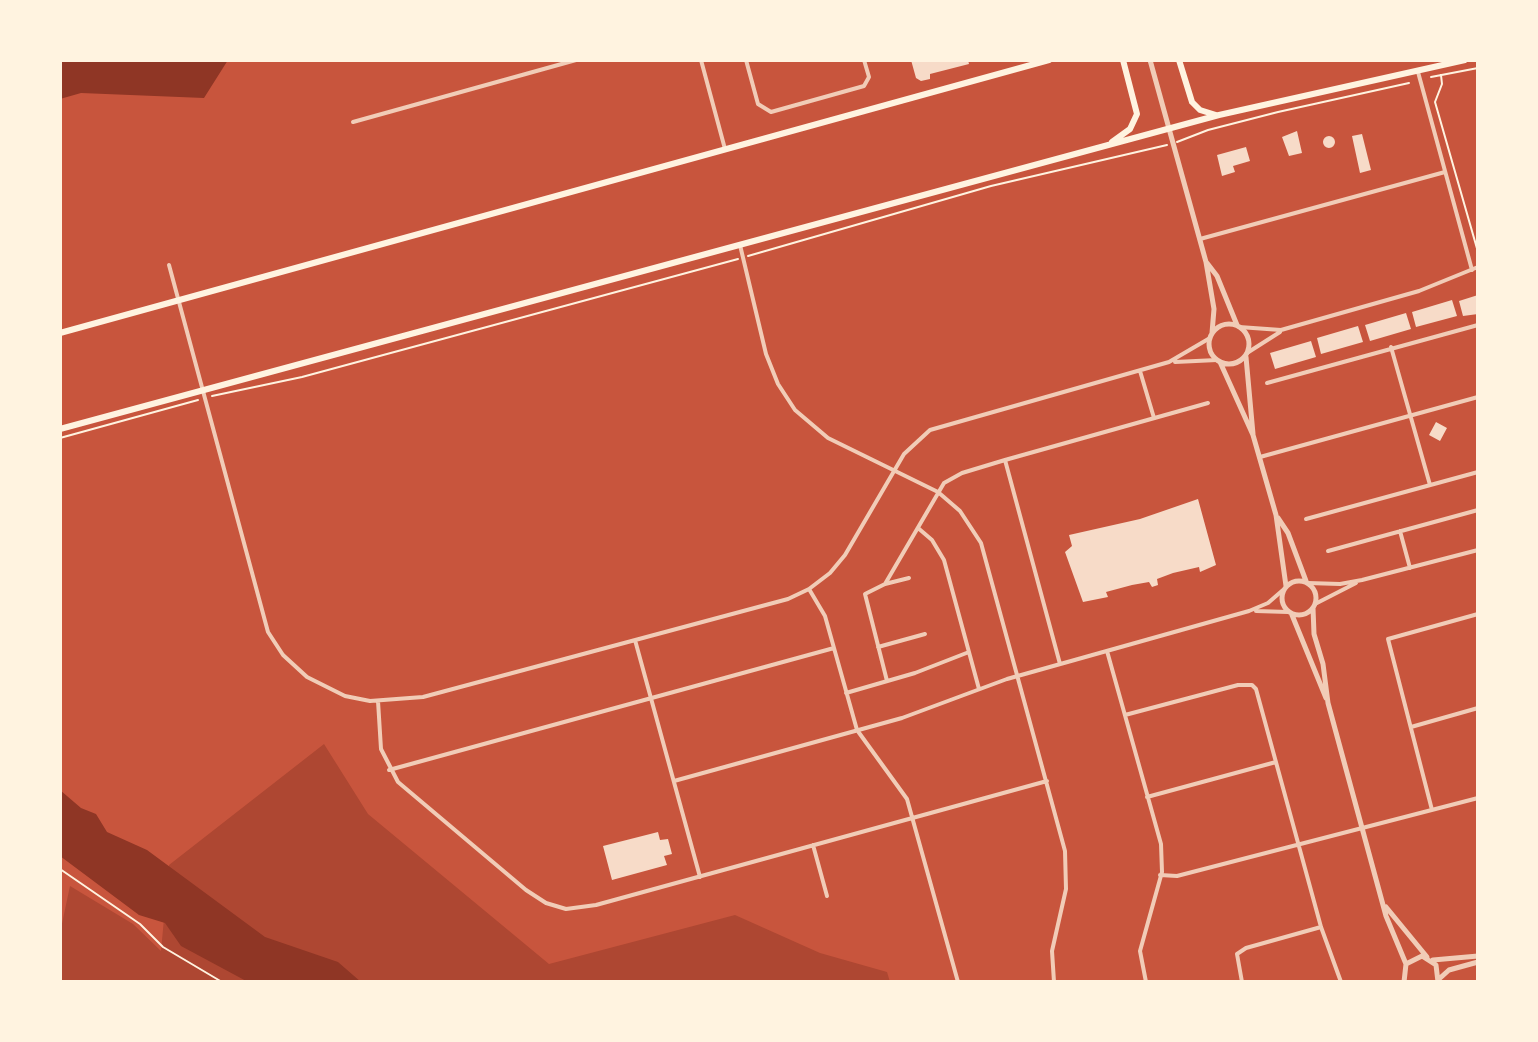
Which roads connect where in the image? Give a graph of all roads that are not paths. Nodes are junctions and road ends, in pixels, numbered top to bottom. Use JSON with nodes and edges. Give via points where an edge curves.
{"nodes":[{"id":1,"x":576,"y":60,"type":"edge"},
{"id":2,"x":701,"y":60,"type":"edge"},
{"id":3,"x":746,"y":60,"type":"edge"},
{"id":4,"x":864,"y":60,"type":"edge"},
{"id":5,"x":1049,"y":60,"type":"edge"},
{"id":6,"x":1123,"y":60,"type":"edge"},
{"id":7,"x":1150,"y":60,"type":"edge"},
{"id":8,"x":1179,"y":60,"type":"edge"},
{"id":9,"x":1465,"y":60,"type":"edge"},
{"id":10,"x":1417,"y":70,"type":"junction"},
{"id":11,"x":1219,"y":115,"type":"junction"},
{"id":12,"x":353,"y":122,"type":"dead end"},
{"id":13,"x":1169,"y":128,"type":"junction"},
{"id":14,"x":1105,"y":145,"type":"junction"},
{"id":15,"x":725,"y":149,"type":"junction"},
{"id":16,"x":1445,"y":172,"type":"junction"},
{"id":17,"x":1200,"y":239,"type":"junction"},
{"id":18,"x":740,"y":245,"type":"junction"},
{"id":19,"x":1206,"y":262,"type":"junction"},
{"id":20,"x":169,"y":265,"type":"dead end"},
{"id":21,"x":1475,"y":269,"type":"edge"},
{"id":22,"x":1478,"y":325,"type":"edge"},
{"id":23,"x":1238,"y":326,"type":"junction"},
{"id":24,"x":1281,"y":330,"type":"junction"},
{"id":25,"x":60,"y":333,"type":"edge"},
{"id":26,"x":1211,"y":336,"type":"junction"},
{"id":27,"x":1391,"y":347,"type":"junction"},
{"id":28,"x":1246,"y":354,"type":"junction"},
{"id":29,"x":1218,"y":361,"type":"junction"},
{"id":30,"x":1169,"y":362,"type":"junction"},
{"id":31,"x":1140,"y":370,"type":"junction"},
{"id":32,"x":1267,"y":383,"type":"dead end"},
{"id":33,"x":1478,"y":397,"type":"edge"},
{"id":34,"x":1208,"y":403,"type":"dead end"},
{"id":35,"x":1410,"y":416,"type":"junction"},
{"id":36,"x":1154,"y":418,"type":"junction"},
{"id":37,"x":60,"y":429,"type":"edge"},
{"id":38,"x":1253,"y":435,"type":"junction"},
{"id":39,"x":1260,"y":457,"type":"junction"},
{"id":40,"x":1005,"y":460,"type":"junction"},
{"id":41,"x":896,"y":469,"type":"junction"},
{"id":42,"x":1478,"y":472,"type":"edge"},
{"id":43,"x":1430,"y":485,"type":"junction"},
{"id":44,"x":938,"y":492,"type":"junction"},
{"id":45,"x":1478,"y":510,"type":"edge"},
{"id":46,"x":1276,"y":515,"type":"junction"},
{"id":47,"x":1306,"y":519,"type":"dead end"},
{"id":48,"x":918,"y":528,"type":"junction"},
{"id":49,"x":1400,"y":531,"type":"junction"},
{"id":50,"x":1478,"y":550,"type":"edge"},
{"id":51,"x":1328,"y":551,"type":"dead end"},
{"id":52,"x":1410,"y":568,"type":"junction"},
{"id":53,"x":909,"y":578,"type":"dead end"},
{"id":54,"x":1362,"y":580,"type":"junction"},
{"id":55,"x":1307,"y":582,"type":"junction"},
{"id":56,"x":885,"y":584,"type":"junction"},
{"id":57,"x":1284,"y":588,"type":"junction"},
{"id":58,"x":809,"y":589,"type":"junction"},
{"id":59,"x":1314,"y":606,"type":"junction"},
{"id":60,"x":1249,"y":611,"type":"junction"},
{"id":61,"x":1290,"y":613,"type":"junction"},
{"id":62,"x":1478,"y":614,"type":"edge"},
{"id":63,"x":925,"y":634,"type":"dead end"},
{"id":64,"x":635,"y":640,"type":"junction"},
{"id":65,"x":878,"y":647,"type":"junction"},
{"id":66,"x":834,"y":648,"type":"junction"},
{"id":67,"x":1107,"y":651,"type":"junction"},
{"id":68,"x":969,"y":652,"type":"junction"},
{"id":69,"x":1060,"y":664,"type":"junction"},
{"id":70,"x":1018,"y":676,"type":"junction"},
{"id":71,"x":887,"y":681,"type":"junction"},
{"id":72,"x":979,"y":689,"type":"junction"},
{"id":73,"x":846,"y":693,"type":"junction"},
{"id":74,"x":651,"y":698,"type":"junction"},
{"id":75,"x":378,"y":701,"type":"junction"},
{"id":76,"x":1328,"y":703,"type":"junction"},
{"id":77,"x":1478,"y":708,"type":"edge"},
{"id":78,"x":1125,"y":715,"type":"junction"},
{"id":79,"x":1410,"y":727,"type":"junction"},
{"id":80,"x":857,"y":730,"type":"junction"},
{"id":81,"x":1276,"y":762,"type":"junction"},
{"id":82,"x":389,"y":770,"type":"junction"},
{"id":83,"x":674,"y":781,"type":"junction"},
{"id":84,"x":1047,"y":781,"type":"junction"},
{"id":85,"x":1147,"y":797,"type":"junction"},
{"id":86,"x":1478,"y":798,"type":"edge"},
{"id":87,"x":1432,"y":810,"type":"junction"},
{"id":88,"x":913,"y":818,"type":"junction"},
{"id":89,"x":1362,"y":826,"type":"junction"},
{"id":90,"x":1299,"y":843,"type":"junction"},
{"id":91,"x":813,"y":845,"type":"junction"},
{"id":92,"x":1160,"y":875,"type":"junction"},
{"id":93,"x":700,"y":877,"type":"junction"},
{"id":94,"x":827,"y":896,"type":"dead end"},
{"id":95,"x":1382,"y":899,"type":"junction"},
{"id":96,"x":1321,"y":927,"type":"junction"},
{"id":97,"x":1430,"y":959,"type":"junction"},
{"id":98,"x":1478,"y":959,"type":"edge"},
{"id":99,"x":1406,"y":964,"type":"junction"},
{"id":100,"x":1438,"y":981,"type":"edge"},
{"id":101,"x":958,"y":982,"type":"edge"},
{"id":102,"x":1054,"y":982,"type":"edge"},
{"id":103,"x":1146,"y":982,"type":"edge"},
{"id":104,"x":1242,"y":982,"type":"edge"},
{"id":105,"x":1341,"y":982,"type":"edge"},
{"id":106,"x":1404,"y":982,"type":"edge"}],
"edges":[{"from":1,"to":12,"type":"street"},
{"from":2,"to":15,"type":"street"},
{"from":3,"to":4,"type":"street","via":[[764,111],[861,88],[868,82]]},
{"from":5,"to":15,"type":"highway"},
{"from":6,"to":14,"type":"highway","via":[[1137,114],[1130,129]]},
{"from":7,"to":13,"type":"street"},
{"from":8,"to":11,"type":"highway","via":[[1192,102]]},
{"from":9,"to":10,"type":"highway"},
{"from":10,"to":11,"type":"highway"},
{"from":10,"to":16,"type":"street"},
{"from":11,"to":13,"type":"highway"},
{"from":13,"to":14,"type":"highway"},
{"from":13,"to":17,"type":"street"},
{"from":14,"to":18,"type":"highway"},
{"from":15,"to":25,"type":"highway"},
{"from":16,"to":17,"type":"street"},
{"from":16,"to":21,"type":"street"},
{"from":17,"to":19,"type":"street"},
{"from":18,"to":37,"type":"highway"},
{"from":18,"to":41,"type":"street","via":[[766,354],[788,401],[828,438]]},
{"from":19,"to":23,"type":"street"},
{"from":19,"to":26,"type":"street","via":[[1214,309]]},
{"from":20,"to":75,"type":"street","via":[[268,632],[290,663],[317,683],[345,696]]},
{"from":21,"to":24,"type":"street","via":[[1419,291]]},
{"from":22,"to":27,"type":"street"},
{"from":23,"to":24,"type":"street"},
{"from":23,"to":26,"type":"street","via":[[1222,326]]},
{"from":23,"to":28,"type":"street","via":[[1249,341]]},
{"from":24,"to":28,"type":"street"},
{"from":26,"to":29,"type":"street","via":[[1210,350]]},
{"from":26,"to":30,"type":"street"},
{"from":27,"to":32,"type":"street"},
{"from":27,"to":35,"type":"street"},
{"from":28,"to":29,"type":"street","via":[[1234,364]]},
{"from":28,"to":38,"type":"street"},
{"from":29,"to":30,"type":"street"},
{"from":29,"to":38,"type":"street"},
{"from":30,"to":31,"type":"street"},
{"from":31,"to":36,"type":"street"},
{"from":31,"to":41,"type":"street","via":[[940,426],[915,441]]},
{"from":33,"to":35,"type":"street"},
{"from":34,"to":36,"type":"street"},
{"from":35,"to":39,"type":"street"},
{"from":35,"to":43,"type":"street"},
{"from":36,"to":40,"type":"street"},
{"from":38,"to":39,"type":"street"},
{"from":39,"to":46,"type":"street"},
{"from":40,"to":44,"type":"street","via":[[950,478]]},
{"from":40,"to":69,"type":"street"},
{"from":41,"to":44,"type":"street"},
{"from":41,"to":58,"type":"street","via":[[845,555]]},
{"from":42,"to":43,"type":"street"},
{"from":43,"to":47,"type":"street"},
{"from":44,"to":48,"type":"street"},
{"from":44,"to":70,"type":"street","via":[[960,511],[981,543]]},
{"from":45,"to":49,"type":"street"},
{"from":46,"to":55,"type":"street"},
{"from":46,"to":57,"type":"street"},
{"from":48,"to":56,"type":"street"},
{"from":48,"to":68,"type":"street","via":[[944,560]]},
{"from":49,"to":51,"type":"street"},
{"from":49,"to":52,"type":"street"},
{"from":50,"to":52,"type":"street"},
{"from":52,"to":54,"type":"street"},
{"from":53,"to":56,"type":"street"},
{"from":54,"to":55,"type":"street"},
{"from":54,"to":59,"type":"street"},
{"from":55,"to":57,"type":"street","via":[[1294,581]]},
{"from":55,"to":59,"type":"street","via":[[1316,594]]},
{"from":56,"to":65,"type":"street","via":[[866,591]]},
{"from":57,"to":60,"type":"street"},
{"from":57,"to":61,"type":"street","via":[[1282,604]]},
{"from":58,"to":64,"type":"street"},
{"from":58,"to":66,"type":"street","via":[[825,616]]},
{"from":59,"to":61,"type":"street","via":[[1301,615]]},
{"from":59,"to":76,"type":"street"},
{"from":60,"to":61,"type":"street"},
{"from":60,"to":67,"type":"street"},
{"from":61,"to":76,"type":"street"},
{"from":62,"to":79,"type":"street","via":[[1388,639]]},
{"from":63,"to":65,"type":"street"},
{"from":64,"to":74,"type":"street"},
{"from":64,"to":75,"type":"street","via":[[423,697]]},
{"from":65,"to":71,"type":"street"},
{"from":66,"to":73,"type":"street"},
{"from":66,"to":74,"type":"street"},
{"from":67,"to":69,"type":"street"},
{"from":67,"to":78,"type":"street"},
{"from":68,"to":71,"type":"street"},
{"from":68,"to":72,"type":"street"},
{"from":69,"to":70,"type":"street"},
{"from":70,"to":72,"type":"street"},
{"from":70,"to":84,"type":"street"},
{"from":71,"to":73,"type":"street"},
{"from":72,"to":80,"type":"street"},
{"from":73,"to":80,"type":"street"},
{"from":74,"to":82,"type":"street"},
{"from":74,"to":83,"type":"street"},
{"from":75,"to":82,"type":"street","via":[[379,742]]},
{"from":76,"to":89,"type":"street"},
{"from":77,"to":79,"type":"street"},
{"from":78,"to":81,"type":"street","via":[[1252,685]]},
{"from":78,"to":85,"type":"street"},
{"from":79,"to":87,"type":"street"},
{"from":80,"to":83,"type":"street"},
{"from":80,"to":88,"type":"street","via":[[900,787]]},
{"from":81,"to":85,"type":"street"},
{"from":81,"to":90,"type":"street"},
{"from":82,"to":93,"type":"street","via":[[405,790],[526,890],[554,906],[596,905]]},
{"from":83,"to":93,"type":"street"},
{"from":84,"to":88,"type":"street"},
{"from":84,"to":102,"type":"street","via":[[1067,876],[1053,942]]},
{"from":85,"to":92,"type":"street","via":[[1161,844]]},
{"from":86,"to":87,"type":"street"},
{"from":87,"to":89,"type":"street"},
{"from":88,"to":91,"type":"street"},
{"from":88,"to":101,"type":"street"},
{"from":89,"to":90,"type":"street"},
{"from":89,"to":95,"type":"street"},
{"from":90,"to":92,"type":"street","via":[[1177,876]]},
{"from":90,"to":96,"type":"street"},
{"from":91,"to":93,"type":"street"},
{"from":91,"to":94,"type":"street"},
{"from":92,"to":103,"type":"street","via":[[1140,951]]},
{"from":95,"to":97,"type":"street"},
{"from":95,"to":99,"type":"street"},
{"from":96,"to":104,"type":"street","via":[[1237,954]]},
{"from":96,"to":105,"type":"street"},
{"from":97,"to":98,"type":"street"},
{"from":97,"to":99,"type":"street","via":[[1416,957]]},
{"from":97,"to":100,"type":"street","via":[[1439,970]]},
{"from":98,"to":100,"type":"street","via":[[1449,970]]},
{"from":99,"to":106,"type":"street"}]}
